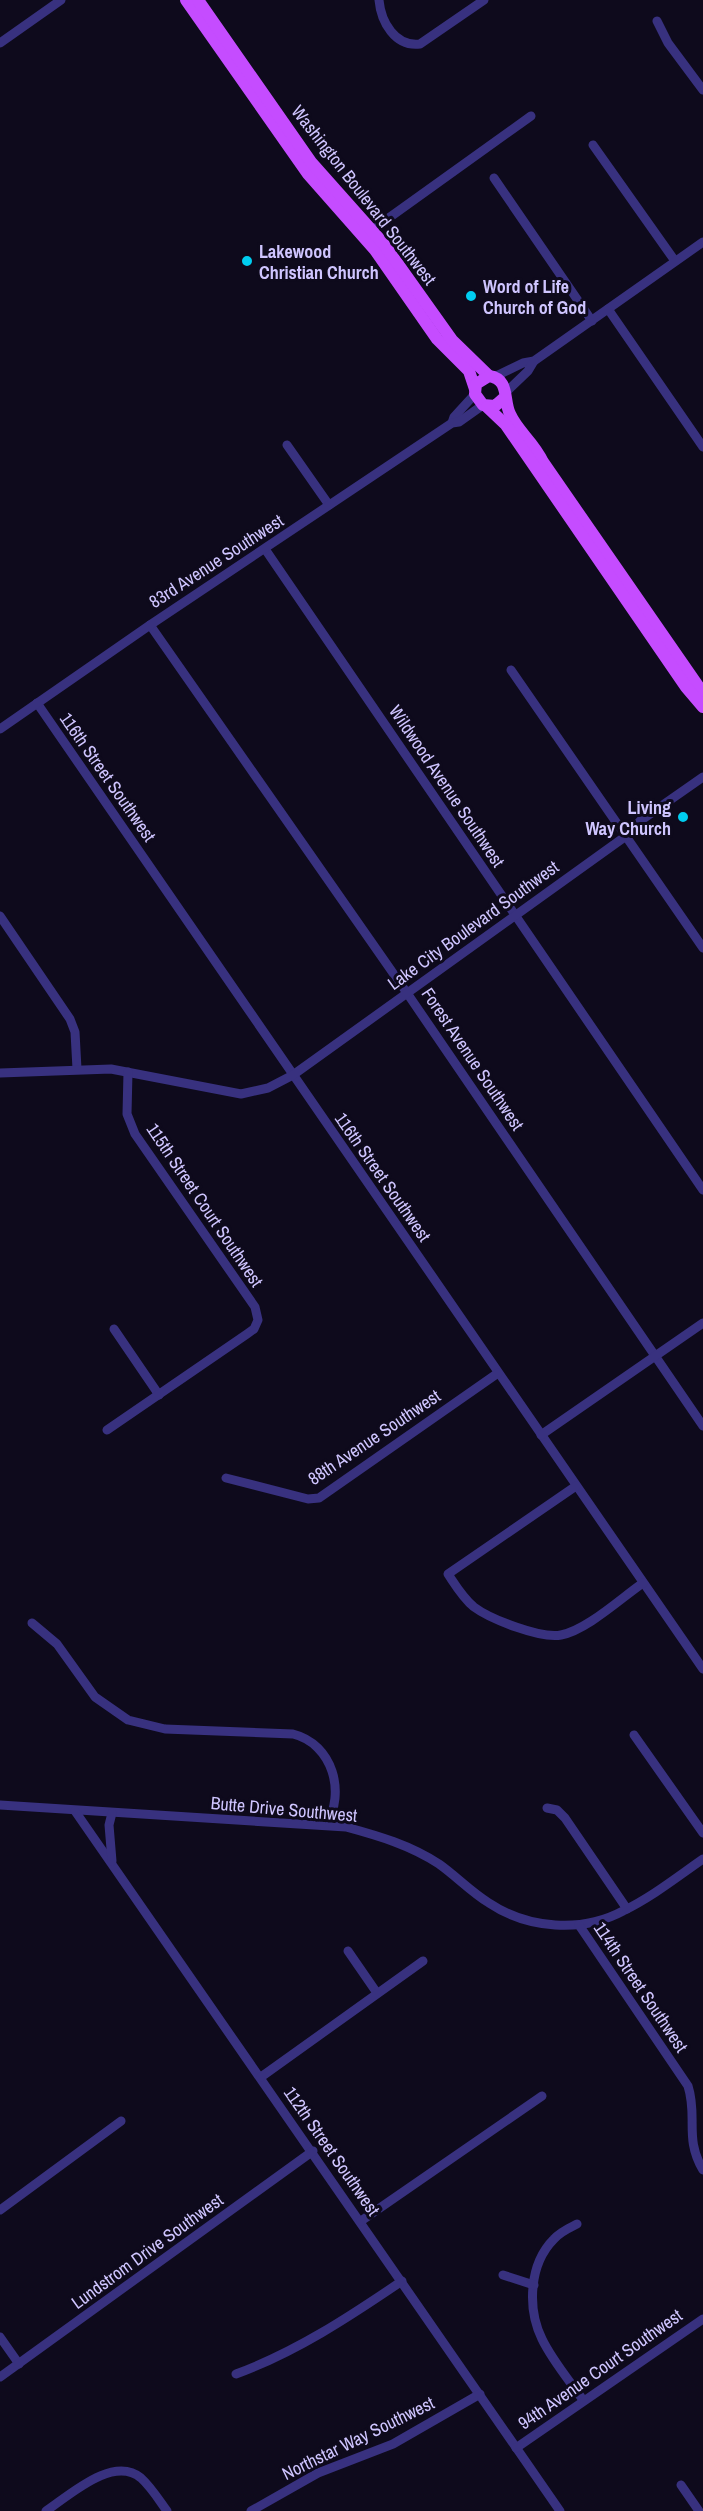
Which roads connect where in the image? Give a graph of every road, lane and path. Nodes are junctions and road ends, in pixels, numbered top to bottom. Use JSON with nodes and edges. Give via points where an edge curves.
{"nodes":[{"id":1,"x":61,"y":0,"type":"edge"},
{"id":2,"x":186,"y":0,"type":"edge"},
{"id":3,"x":198,"y":0,"type":"edge"},
{"id":4,"x":379,"y":0,"type":"edge"},
{"id":5,"x":484,"y":0,"type":"edge"},
{"id":6,"x":657,"y":21,"type":"dead end"},
{"id":7,"x":0,"y":43,"type":"edge"},
{"id":8,"x":703,"y":90,"type":"edge"},
{"id":9,"x":531,"y":116,"type":"dead end"},
{"id":10,"x":592,"y":145,"type":"dead end"},
{"id":11,"x":494,"y":178,"type":"dead end"},
{"id":12,"x":372,"y":230,"type":"junction"},
{"id":13,"x":703,"y":242,"type":"edge"},
{"id":14,"x":675,"y":261,"type":"junction"},
{"id":15,"x":608,"y":309,"type":"junction"},
{"id":16,"x":592,"y":321,"type":"junction"},
{"id":17,"x":534,"y":361,"type":"junction"},
{"id":18,"x":492,"y":376,"type":"junction"},
{"id":19,"x":475,"y":392,"type":"junction"},
{"id":20,"x":505,"y":396,"type":"junction"},
{"id":21,"x":485,"y":406,"type":"junction"},
{"id":22,"x":452,"y":423,"type":"junction"},
{"id":23,"x":287,"y":445,"type":"dead end"},
{"id":24,"x":703,"y":447,"type":"edge"},
{"id":25,"x":329,"y":505,"type":"junction"},
{"id":26,"x":265,"y":549,"type":"junction"},
{"id":27,"x":150,"y":624,"type":"junction"},
{"id":28,"x":511,"y":670,"type":"dead end"},
{"id":29,"x":703,"y":693,"type":"edge"},
{"id":30,"x":37,"y":703,"type":"junction"},
{"id":31,"x":703,"y":707,"type":"edge"},
{"id":32,"x":0,"y":729,"type":"edge"},
{"id":33,"x":703,"y":777,"type":"edge"},
{"id":34,"x":626,"y":836,"type":"junction"},
{"id":35,"x":515,"y":915,"type":"junction"},
{"id":36,"x":0,"y":916,"type":"edge"},
{"id":37,"x":703,"y":948,"type":"edge"},
{"id":38,"x":407,"y":993,"type":"junction"},
{"id":39,"x":77,"y":1069,"type":"junction"},
{"id":40,"x":128,"y":1072,"type":"junction"},
{"id":41,"x":0,"y":1073,"type":"edge"},
{"id":42,"x":293,"y":1075,"type":"junction"},
{"id":43,"x":703,"y":1190,"type":"edge"},
{"id":44,"x":703,"y":1323,"type":"edge"},
{"id":45,"x":114,"y":1329,"type":"dead end"},
{"id":46,"x":655,"y":1356,"type":"junction"},
{"id":47,"x":498,"y":1372,"type":"junction"},
{"id":48,"x":159,"y":1395,"type":"junction"},
{"id":49,"x":703,"y":1426,"type":"edge"},
{"id":50,"x":107,"y":1430,"type":"dead end"},
{"id":51,"x":541,"y":1435,"type":"junction"},
{"id":52,"x":226,"y":1478,"type":"dead end"},
{"id":53,"x":576,"y":1485,"type":"junction"},
{"id":54,"x":643,"y":1583,"type":"junction"},
{"id":55,"x":32,"y":1623,"type":"dead end"},
{"id":56,"x":703,"y":1670,"type":"edge"},
{"id":57,"x":634,"y":1735,"type":"dead end"},
{"id":58,"x":0,"y":1805,"type":"edge"},
{"id":59,"x":547,"y":1808,"type":"dead end"},
{"id":60,"x":75,"y":1811,"type":"junction"},
{"id":61,"x":112,"y":1813,"type":"junction"},
{"id":62,"x":326,"y":1826,"type":"junction"},
{"id":63,"x":703,"y":1833,"type":"edge"},
{"id":64,"x":703,"y":1859,"type":"edge"},
{"id":65,"x":112,"y":1863,"type":"junction"},
{"id":66,"x":627,"y":1909,"type":"junction"},
{"id":67,"x":579,"y":1925,"type":"junction"},
{"id":68,"x":348,"y":1951,"type":"dead end"},
{"id":69,"x":423,"y":1961,"type":"dead end"},
{"id":70,"x":377,"y":1993,"type":"junction"},
{"id":71,"x":261,"y":2077,"type":"junction"},
{"id":72,"x":542,"y":2096,"type":"dead end"},
{"id":73,"x":121,"y":2121,"type":"dead end"},
{"id":74,"x":313,"y":2151,"type":"junction"},
{"id":75,"x":703,"y":2170,"type":"edge"},
{"id":76,"x":0,"y":2210,"type":"edge"},
{"id":77,"x":361,"y":2221,"type":"junction"},
{"id":78,"x":577,"y":2224,"type":"dead end"},
{"id":79,"x":503,"y":2275,"type":"dead end"},
{"id":80,"x":402,"y":2282,"type":"junction"},
{"id":81,"x":534,"y":2285,"type":"junction"},
{"id":82,"x":703,"y":2319,"type":"edge"},
{"id":83,"x":0,"y":2337,"type":"edge"},
{"id":84,"x":19,"y":2364,"type":"junction"},
{"id":85,"x":236,"y":2374,"type":"dead end"},
{"id":86,"x":0,"y":2378,"type":"edge"},
{"id":87,"x":480,"y":2394,"type":"junction"},
{"id":88,"x":583,"y":2400,"type":"junction"},
{"id":89,"x":516,"y":2448,"type":"junction"},
{"id":90,"x":681,"y":2485,"type":"dead end"},
{"id":91,"x":558,"y":2510,"type":"edge"},
{"id":92,"x":46,"y":2511,"type":"edge"},
{"id":93,"x":167,"y":2511,"type":"edge"},
{"id":94,"x":251,"y":2511,"type":"edge"},
{"id":95,"x":699,"y":2511,"type":"edge"}],
"edges":[{"from":1,"to":7,"type":"street"},
{"from":2,"to":19,"type":"main road","name":"Washington Boulevard Southwest","via":[[308,174],[375,250],[437,339],[469,371]]},
{"from":3,"to":12,"type":"main road","name":"Washington Boulevard Southwest","via":[[311,162]]},
{"from":4,"to":5,"type":"street","via":[[386,25],[403,43],[414,45]]},
{"from":6,"to":8,"type":"street","via":[[668,43]]},
{"from":9,"to":12,"type":"street"},
{"from":10,"to":14,"type":"street"},
{"from":11,"to":16,"type":"street"},
{"from":12,"to":18,"type":"main road","name":"Washington Boulevard Southwest","via":[[452,340]]},
{"from":13,"to":14,"type":"street"},
{"from":14,"to":15,"type":"street"},
{"from":15,"to":16,"type":"street"},
{"from":15,"to":24,"type":"street"},
{"from":16,"to":17,"type":"street"},
{"from":17,"to":18,"type":"street"},
{"from":17,"to":20,"type":"street"},
{"from":18,"to":19,"type":"main road","via":[[480,380]]},
{"from":18,"to":20,"type":"main road","via":[[503,383]]},
{"from":19,"to":21,"type":"main road"},
{"from":19,"to":22,"type":"street","name":"83rd Avenue Southwest"},
{"from":20,"to":21,"type":"main road","via":[[499,404]]},
{"from":20,"to":29,"type":"main road","via":[[518,428],[532,442]]},
{"from":21,"to":22,"type":"street","name":"83rd Avenue Southwest"},
{"from":21,"to":31,"type":"main road","via":[[506,425]]},
{"from":22,"to":25,"type":"street","name":"83rd Avenue Southwest"},
{"from":23,"to":25,"type":"street"},
{"from":25,"to":26,"type":"street","name":"83rd Avenue Southwest"},
{"from":26,"to":27,"type":"street","name":"83rd Avenue Southwest"},
{"from":26,"to":35,"type":"street","name":"Wildwood Avenue Southwest"},
{"from":27,"to":30,"type":"street","name":"83rd Avenue Southwest"},
{"from":27,"to":38,"type":"street","name":"Forest Avenue Southwest"},
{"from":28,"to":34,"type":"street"},
{"from":30,"to":32,"type":"street","name":"83rd Avenue Southwest"},
{"from":30,"to":42,"type":"street","name":"116th Street Southwest"},
{"from":33,"to":34,"type":"street","name":"Lake City Boulevard Southwest","via":[[640,821]]},
{"from":34,"to":35,"type":"street","name":"Lake City Boulevard Southwest"},
{"from":34,"to":37,"type":"street"},
{"from":35,"to":38,"type":"street","name":"Lake City Boulevard Southwest"},
{"from":35,"to":43,"type":"street","name":"Wildwood Avenue Southwest"},
{"from":36,"to":39,"type":"street","via":[[70,1019],[75,1032]]},
{"from":38,"to":42,"type":"street","name":"Lake City Boulevard Southwest"},
{"from":38,"to":46,"type":"street","name":"Forest Avenue Southwest"},
{"from":39,"to":40,"type":"street"},
{"from":39,"to":41,"type":"street"},
{"from":40,"to":42,"type":"street","name":"Lake City Boulevard Southwest","via":[[241,1094],[258,1092]]},
{"from":40,"to":48,"type":"street","name":"115th Street Court Southwest","via":[[127,1113],[135,1134],[255,1307],[258,1320],[254,1329]]},
{"from":42,"to":47,"type":"street","name":"116th Street Southwest"},
{"from":44,"to":46,"type":"street"},
{"from":45,"to":48,"type":"street"},
{"from":46,"to":49,"type":"street","name":"Forest Avenue Southwest"},
{"from":46,"to":51,"type":"street"},
{"from":47,"to":51,"type":"street","name":"116th Street Southwest"},
{"from":47,"to":52,"type":"street","name":"88th Avenue Southwest","via":[[319,1498],[308,1499]]},
{"from":48,"to":50,"type":"street"},
{"from":51,"to":53,"type":"street","name":"116th Street Southwest"},
{"from":53,"to":54,"type":"street","name":"116th Street Southwest"},
{"from":53,"to":54,"type":"street","via":[[448,1575],[480,1611],[531,1631],[554,1635],[563,1635],[590,1621]]},
{"from":54,"to":56,"type":"street","name":"116th Street Southwest"},
{"from":55,"to":62,"type":"street","via":[[57,1644],[95,1697],[128,1720],[165,1729],[293,1734],[310,1741],[323,1753],[336,1782],[336,1801]]},
{"from":57,"to":63,"type":"street"},
{"from":58,"to":60,"type":"street","name":"Butte Drive Southwest"},
{"from":59,"to":66,"type":"street","via":[[566,1818]]},
{"from":60,"to":61,"type":"street","name":"Butte Drive Southwest"},
{"from":60,"to":65,"type":"street","name":"112th Street Southwest"},
{"from":61,"to":62,"type":"street","name":"Butte Drive Southwest"},
{"from":61,"to":65,"type":"street"},
{"from":62,"to":67,"type":"street","name":"Butte Drive Southwest","via":[[346,1827],[405,1846],[439,1864],[489,1904],[517,1917]]},
{"from":64,"to":66,"type":"street","name":"Butte Drive Southwest"},
{"from":65,"to":71,"type":"street","name":"112th Street Southwest"},
{"from":66,"to":67,"type":"street","name":"Butte Drive Southwest"},
{"from":67,"to":75,"type":"street","name":"114th Street Southwest","via":[[688,2086],[692,2147]]},
{"from":68,"to":70,"type":"street"},
{"from":69,"to":70,"type":"street"},
{"from":70,"to":71,"type":"street"},
{"from":71,"to":74,"type":"street","name":"112th Street Southwest"},
{"from":72,"to":77,"type":"street"},
{"from":73,"to":76,"type":"street"},
{"from":74,"to":77,"type":"street","name":"112th Street Southwest"},
{"from":74,"to":84,"type":"street","name":"Lundstrom Drive Southwest"},
{"from":77,"to":80,"type":"street","name":"112th Street Southwest"},
{"from":78,"to":81,"type":"street","via":[[554,2238],[545,2250]]},
{"from":79,"to":81,"type":"street"},
{"from":80,"to":85,"type":"street","via":[[317,2337]]},
{"from":80,"to":87,"type":"street","name":"112th Street Southwest"},
{"from":81,"to":88,"type":"street","via":[[533,2309],[542,2339]]},
{"from":82,"to":88,"type":"street","name":"94th Avenue Court Southwest"},
{"from":83,"to":84,"type":"street"},
{"from":84,"to":86,"type":"street","name":"Lundstrom Drive Southwest"},
{"from":87,"to":89,"type":"street","name":"112th Street Southwest"},
{"from":87,"to":94,"type":"street","name":"Northstar Way Southwest","via":[[393,2444],[318,2473]]},
{"from":88,"to":89,"type":"street","name":"94th Avenue Court Southwest"},
{"from":89,"to":91,"type":"street","name":"112th Street Southwest"},
{"from":90,"to":95,"type":"street"},
{"from":92,"to":93,"type":"street","via":[[108,2472],[125,2471],[148,2487]]}]}
